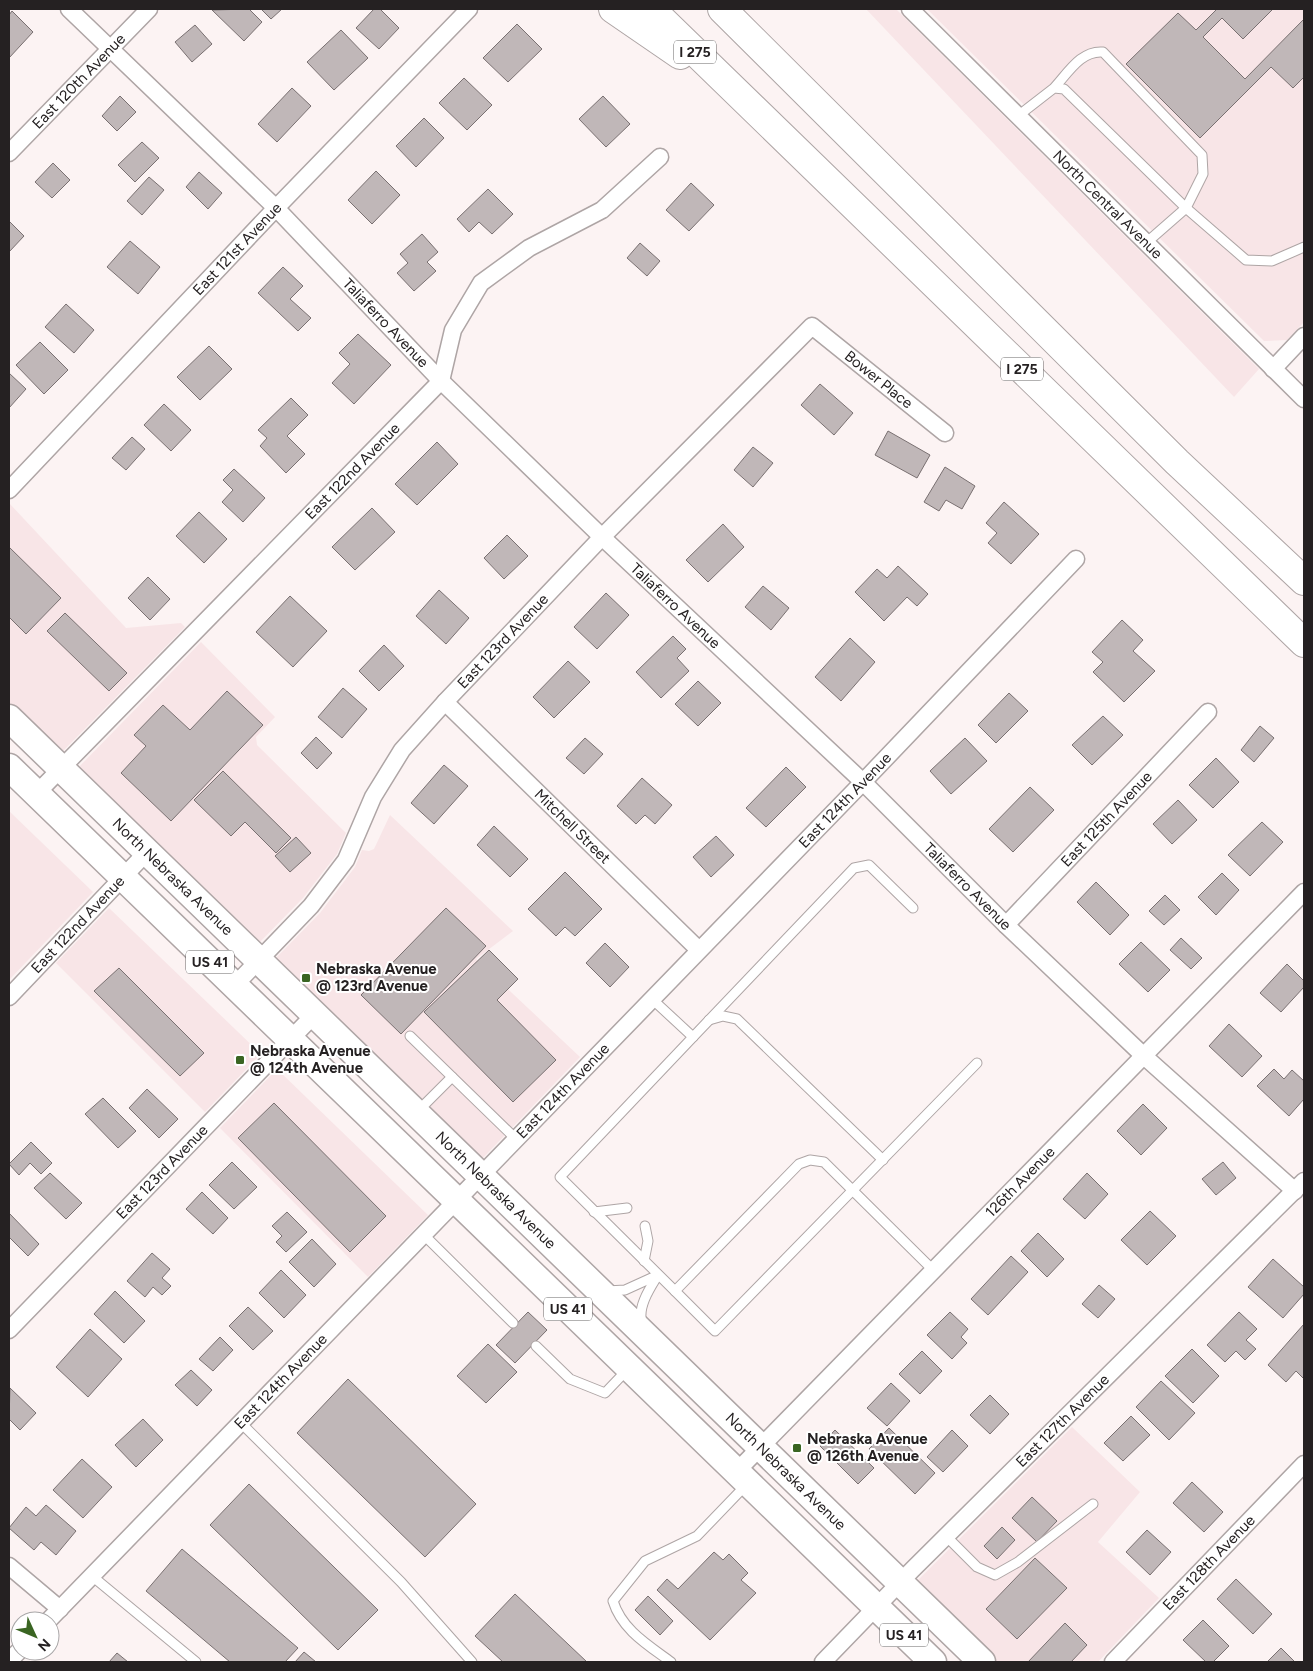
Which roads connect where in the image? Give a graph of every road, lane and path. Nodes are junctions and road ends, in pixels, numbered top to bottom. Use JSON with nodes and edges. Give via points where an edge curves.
{"nodes":[{"id":1,"x":69,"y":9,"type":"edge"},
{"id":2,"x":148,"y":9,"type":"edge"},
{"id":3,"x":469,"y":9,"type":"edge"},
{"id":4,"x":613,"y":9,"type":"edge"},
{"id":5,"x":651,"y":9,"type":"edge"},
{"id":6,"x":722,"y":9,"type":"edge"},
{"id":7,"x":739,"y":9,"type":"edge"},
{"id":8,"x":910,"y":9,"type":"edge"},
{"id":9,"x":110,"y":49,"type":"junction"},
{"id":10,"x":788,"y":73,"type":"junction"},
{"id":11,"x":1054,"y":88,"type":"junction"},
{"id":12,"x":740,"y":95,"type":"junction"},
{"id":13,"x":1018,"y":116,"type":"junction"},
{"id":14,"x":9,"y":153,"type":"edge"},
{"id":15,"x":660,"y":157,"type":"dead end"},
{"id":16,"x":276,"y":208,"type":"junction"},
{"id":17,"x":1186,"y":208,"type":"junction"},
{"id":18,"x":1146,"y":244,"type":"junction"},
{"id":19,"x":1304,"y":247,"type":"edge"},
{"id":20,"x":812,"y":326,"type":"joint"},
{"id":21,"x":1304,"y":336,"type":"edge"},
{"id":22,"x":1273,"y":369,"type":"junction"},
{"id":23,"x":441,"y":380,"type":"junction"},
{"id":24,"x":1304,"y":399,"type":"edge"},
{"id":25,"x":945,"y":433,"type":"dead end"},
{"id":26,"x":9,"y":490,"type":"edge"},
{"id":27,"x":602,"y":537,"type":"junction"},
{"id":28,"x":1076,"y":559,"type":"dead end"},
{"id":29,"x":1304,"y":581,"type":"edge"},
{"id":30,"x":1304,"y":643,"type":"edge"},
{"id":31,"x":445,"y":702,"type":"junction"},
{"id":32,"x":1208,"y":712,"type":"dead end"},
{"id":33,"x":9,"y":718,"type":"edge"},
{"id":34,"x":9,"y":768,"type":"edge"},
{"id":35,"x":61,"y":769,"type":"junction"},
{"id":36,"x":863,"y":782,"type":"junction"},
{"id":37,"x":36,"y":794,"type":"junction"},
{"id":38,"x":146,"y":853,"type":"junction"},
{"id":39,"x":123,"y":877,"type":"junction"},
{"id":40,"x":1304,"y":892,"type":"edge"},
{"id":41,"x":912,"y":908,"type":"dead end"},
{"id":42,"x":1006,"y":925,"type":"junction"},
{"id":43,"x":699,"y":950,"type":"junction"},
{"id":44,"x":258,"y":960,"type":"junction"},
{"id":45,"x":234,"y":986,"type":"junction"},
{"id":46,"x":9,"y":997,"type":"edge"},
{"id":47,"x":652,"y":999,"type":"junction"},
{"id":48,"x":314,"y":1014,"type":"junction"},
{"id":49,"x":709,"y":1020,"type":"junction"},
{"id":50,"x":410,"y":1036,"type":"dead end"},
{"id":51,"x":693,"y":1037,"type":"junction"},
{"id":52,"x":290,"y":1040,"type":"junction"},
{"id":53,"x":1145,"y":1057,"type":"junction"},
{"id":54,"x":977,"y":1063,"type":"dead end"},
{"id":55,"x":452,"y":1077,"type":"junction"},
{"id":56,"x":417,"y":1113,"type":"junction"},
{"id":57,"x":516,"y":1139,"type":"junction"},
{"id":58,"x":883,"y":1160,"type":"junction"},
{"id":59,"x":481,"y":1176,"type":"junction"},
{"id":60,"x":1299,"y":1186,"type":"edge"},
{"id":61,"x":853,"y":1191,"type":"junction"},
{"id":62,"x":457,"y":1201,"type":"junction"},
{"id":63,"x":627,"y":1208,"type":"dead end"},
{"id":64,"x":594,"y":1212,"type":"junction"},
{"id":65,"x":645,"y":1226,"type":"dead end"},
{"id":66,"x":424,"y":1235,"type":"junction"},
{"id":67,"x":644,"y":1261,"type":"junction"},
{"id":68,"x":934,"y":1271,"type":"junction"},
{"id":69,"x":658,"y":1275,"type":"junction"},
{"id":70,"x":601,"y":1291,"type":"junction"},
{"id":71,"x":674,"y":1291,"type":"junction"},
{"id":72,"x":513,"y":1323,"type":"dead end"},
{"id":73,"x":9,"y":1330,"type":"edge"},
{"id":74,"x":646,"y":1335,"type":"junction"},
{"id":75,"x":536,"y":1346,"type":"dead end"},
{"id":76,"x":629,"y":1368,"type":"junction"},
{"id":77,"x":241,"y":1423,"type":"junction"},
{"id":78,"x":762,"y":1446,"type":"junction"},
{"id":79,"x":1304,"y":1464,"type":"edge"},
{"id":80,"x":742,"y":1478,"type":"junction"},
{"id":81,"x":1093,"y":1504,"type":"dead end"},
{"id":82,"x":946,"y":1536,"type":"junction"},
{"id":83,"x":9,"y":1566,"type":"edge"},
{"id":84,"x":92,"y":1576,"type":"junction"},
{"id":85,"x":899,"y":1583,"type":"junction"},
{"id":86,"x":876,"y":1608,"type":"junction"},
{"id":87,"x":60,"y":1609,"type":"joint"},
{"id":88,"x":196,"y":1662,"type":"edge"},
{"id":89,"x":472,"y":1662,"type":"edge"},
{"id":90,"x":671,"y":1662,"type":"edge"},
{"id":91,"x":823,"y":1662,"type":"edge"},
{"id":92,"x":933,"y":1662,"type":"edge"},
{"id":93,"x":982,"y":1662,"type":"edge"},
{"id":94,"x":1113,"y":1662,"type":"edge"}],
"edges":[{"from":1,"to":9,"type":"street","name":"Taliaferro Avenue"},
{"from":2,"to":9,"type":"street","name":"East 120th Avenue"},
{"from":3,"to":16,"type":"street","name":"East 121st Avenue"},
{"from":4,"to":12,"type":"highway"},
{"from":5,"to":12,"type":"highway","number":"I 275"},
{"from":6,"to":10,"type":"highway","number":"I 275"},
{"from":7,"to":10,"type":"highway"},
{"from":8,"to":13,"type":"street","name":"North Central Avenue"},
{"from":9,"to":14,"type":"street","name":"East 120th Avenue"},
{"from":9,"to":16,"type":"street","name":"Taliaferro Avenue"},
{"from":10,"to":29,"type":"highway","number":"I 275","via":[[1177,462]]},
{"from":11,"to":13,"type":"lane"},
{"from":11,"to":17,"type":"lane","via":[[1064,89],[1083,105]]},
{"from":11,"to":17,"type":"lane","via":[[1078,61],[1092,51],[1103,52],[1202,156],[1203,174]]},
{"from":12,"to":30,"type":"highway","number":"I 275"},
{"from":13,"to":18,"type":"street","name":"North Central Avenue"},
{"from":15,"to":23,"type":"street","via":[[602,210],[529,248],[480,283],[453,330]]},
{"from":16,"to":23,"type":"street","name":"Taliaferro Avenue"},
{"from":16,"to":26,"type":"street","name":"East 121st Avenue"},
{"from":17,"to":18,"type":"lane"},
{"from":17,"to":19,"type":"lane","via":[[1246,260],[1272,261]]},
{"from":18,"to":22,"type":"street","name":"North Central Avenue"},
{"from":20,"to":25,"type":"street","name":"Bower Place"},
{"from":20,"to":27,"type":"street","name":"East 123rd Avenue"},
{"from":21,"to":22,"type":"street"},
{"from":22,"to":24,"type":"street","name":"North Central Avenue"},
{"from":23,"to":27,"type":"street","name":"Taliaferro Avenue"},
{"from":23,"to":35,"type":"street","name":"East 122nd Avenue"},
{"from":27,"to":31,"type":"street","name":"East 123rd Avenue"},
{"from":27,"to":36,"type":"street","name":"Taliaferro Avenue"},
{"from":28,"to":36,"type":"street","name":"East 124th Avenue"},
{"from":31,"to":43,"type":"street","name":"Mitchell Street"},
{"from":31,"to":44,"type":"street","name":"East 123rd Avenue","via":[[397,758],[373,797],[346,860],[311,906]]},
{"from":32,"to":42,"type":"street","name":"East 125th Avenue"},
{"from":33,"to":35,"type":"main road","name":"North Nebraska Avenue","number":"US 41"},
{"from":34,"to":37,"type":"main road","number":"US 41"},
{"from":35,"to":37,"type":"street","name":"East 122nd Avenue"},
{"from":35,"to":38,"type":"main road","name":"North Nebraska Avenue","number":"US 41"},
{"from":36,"to":42,"type":"street","name":"Taliaferro Avenue"},
{"from":36,"to":43,"type":"street","name":"East 124th Avenue"},
{"from":37,"to":39,"type":"main road","number":"US 41"},
{"from":38,"to":39,"type":"street","name":"East 122nd Avenue"},
{"from":38,"to":44,"type":"main road","name":"North Nebraska Avenue","number":"US 41"},
{"from":39,"to":45,"type":"main road","number":"US 41"},
{"from":39,"to":46,"type":"street","name":"East 122nd Avenue"},
{"from":40,"to":53,"type":"street","name":"126th Avenue"},
{"from":41,"to":49,"type":"lane","via":[[869,865],[854,868]]},
{"from":42,"to":53,"type":"street","name":"Taliaferro Avenue"},
{"from":43,"to":47,"type":"street","name":"East 124th Avenue"},
{"from":44,"to":45,"type":"street","name":"East 123rd Avenue"},
{"from":44,"to":48,"type":"main road","name":"North Nebraska Avenue","number":"US 41"},
{"from":45,"to":52,"type":"main road","number":"US 41"},
{"from":47,"to":51,"type":"lane"},
{"from":47,"to":57,"type":"street","name":"East 124th Avenue"},
{"from":48,"to":52,"type":"street","name":"East 123rd Avenue"},
{"from":48,"to":56,"type":"main road","name":"North Nebraska Avenue","number":"US 41"},
{"from":49,"to":51,"type":"lane"},
{"from":49,"to":58,"type":"lane","via":[[723,1016],[738,1019]]},
{"from":50,"to":55,"type":"lane"},
{"from":51,"to":64,"type":"lane","via":[[560,1177]]},
{"from":52,"to":62,"type":"main road","number":"US 41"},
{"from":52,"to":73,"type":"street","name":"East 123rd Avenue"},
{"from":53,"to":60,"type":"street","name":"Taliaferro Avenue"},
{"from":53,"to":68,"type":"street","name":"126th Avenue"},
{"from":54,"to":58,"type":"lane"},
{"from":55,"to":56,"type":"lane"},
{"from":55,"to":57,"type":"lane"},
{"from":56,"to":59,"type":"main road","name":"North Nebraska Avenue","number":"US 41"},
{"from":57,"to":59,"type":"street","name":"East 124th Avenue"},
{"from":58,"to":61,"type":"lane"},
{"from":59,"to":62,"type":"street","name":"East 124th Avenue"},
{"from":59,"to":70,"type":"main road","name":"North Nebraska Avenue","number":"US 41"},
{"from":60,"to":82,"type":"street","name":"East 127th Avenue"},
{"from":61,"to":68,"type":"lane"},
{"from":61,"to":71,"type":"lane","via":[[824,1162],[810,1160],[799,1164]]},
{"from":61,"to":71,"type":"lane","via":[[715,1331]]},
{"from":62,"to":66,"type":"street","name":"East 124th Avenue"},
{"from":62,"to":76,"type":"main road","number":"US 41"},
{"from":63,"to":64,"type":"lane"},
{"from":64,"to":67,"type":"lane"},
{"from":65,"to":67,"type":"lane","via":[[648,1241]]},
{"from":66,"to":72,"type":"lane"},
{"from":66,"to":77,"type":"street","name":"East 124th Avenue"},
{"from":67,"to":69,"type":"lane"},
{"from":68,"to":78,"type":"street","name":"126th Avenue"},
{"from":69,"to":70,"type":"lane","via":[[625,1290]]},
{"from":69,"to":71,"type":"lane"},
{"from":69,"to":74,"type":"lane","via":[[640,1317]]},
{"from":70,"to":74,"type":"main road","name":"North Nebraska Avenue","number":"US 41"},
{"from":74,"to":78,"type":"main road","name":"North Nebraska Avenue","number":"US 41"},
{"from":75,"to":76,"type":"lane","via":[[570,1379],[605,1393]]},
{"from":76,"to":80,"type":"main road","number":"US 41"},
{"from":77,"to":84,"type":"street","name":"East 124th Avenue"},
{"from":77,"to":89,"type":"lane","via":[[401,1582]]},
{"from":78,"to":80,"type":"street","name":"126th Avenue"},
{"from":78,"to":85,"type":"main road","name":"North Nebraska Avenue","number":"US 41"},
{"from":79,"to":94,"type":"street","name":"East 128th Avenue"},
{"from":80,"to":86,"type":"main road","number":"US 41"},
{"from":80,"to":90,"type":"lane","via":[[697,1536],[645,1561],[613,1601],[621,1619],[638,1638]]},
{"from":81,"to":82,"type":"lane","via":[[1018,1562],[995,1575],[977,1567]]},
{"from":82,"to":85,"type":"street","name":"East 127th Avenue"},
{"from":83,"to":87,"type":"street"},
{"from":84,"to":87,"type":"street","name":"East 124th Avenue"},
{"from":84,"to":88,"type":"lane"},
{"from":85,"to":86,"type":"street","name":"East 127th Avenue"},
{"from":85,"to":93,"type":"main road","name":"North Nebraska Avenue","number":"US 41"},
{"from":86,"to":91,"type":"street","name":"East 127th Avenue"},
{"from":86,"to":92,"type":"main road","number":"US 41"}]}
